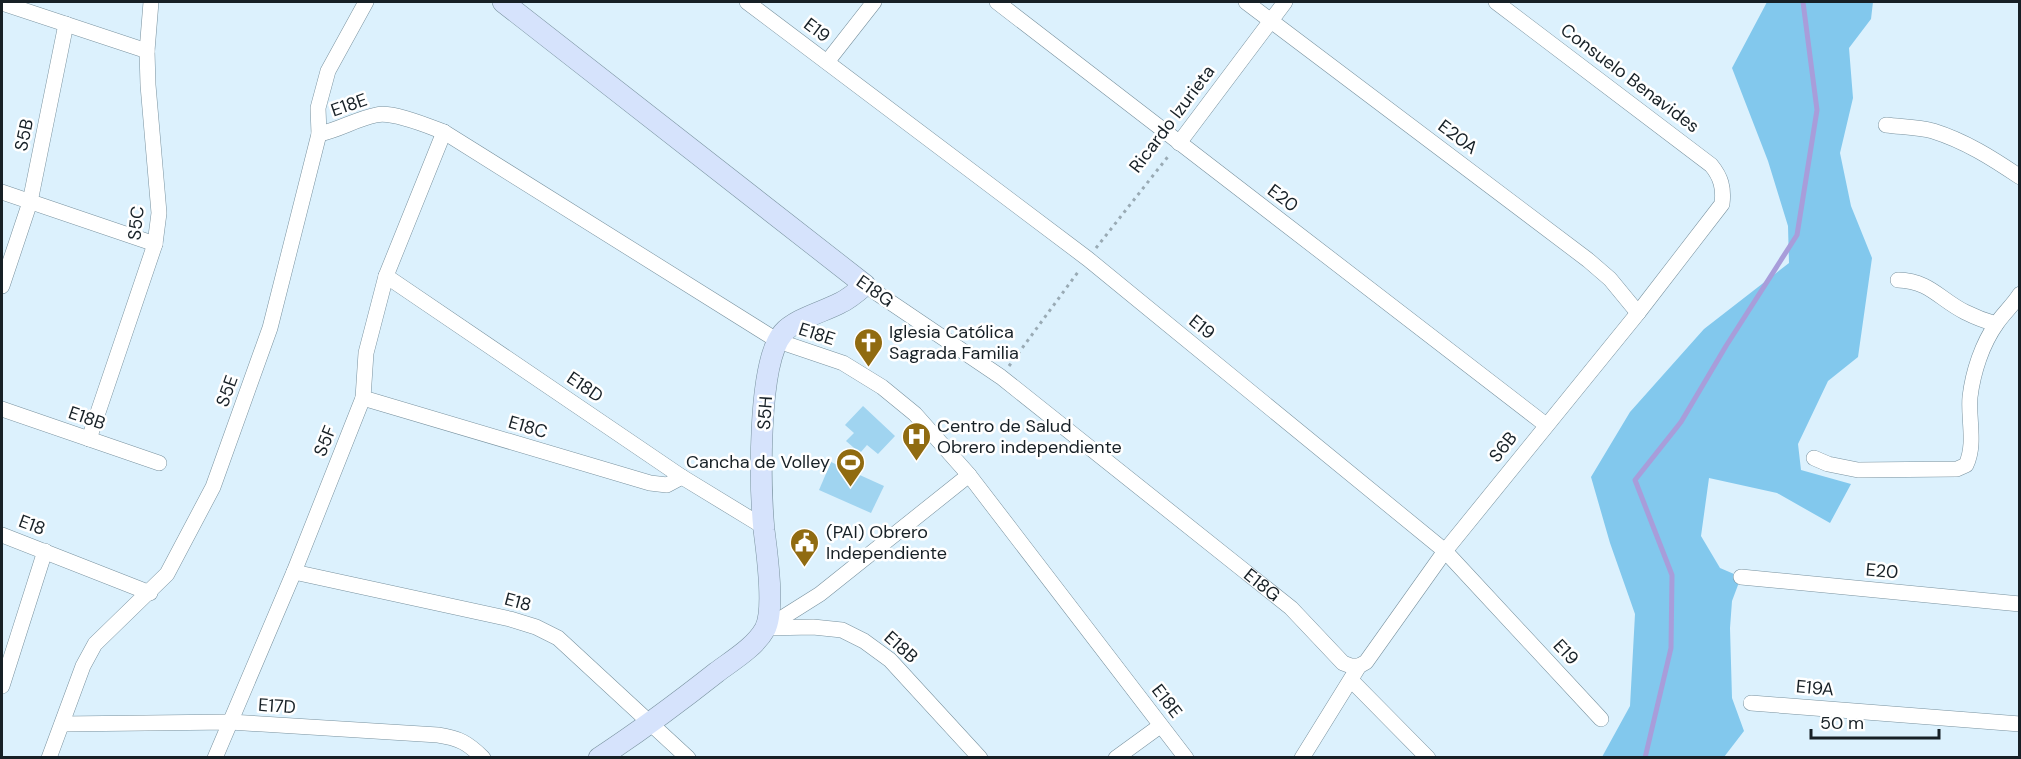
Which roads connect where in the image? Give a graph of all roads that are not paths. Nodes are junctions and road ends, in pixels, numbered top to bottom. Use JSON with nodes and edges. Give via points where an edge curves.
{"nodes":[{"id":1,"x":151,"y":2,"type":"edge"},
{"id":2,"x":366,"y":2,"type":"edge"},
{"id":3,"x":503,"y":2,"type":"edge"},
{"id":4,"x":747,"y":2,"type":"edge"},
{"id":5,"x":874,"y":2,"type":"edge"},
{"id":6,"x":997,"y":2,"type":"edge"},
{"id":7,"x":1246,"y":2,"type":"edge"},
{"id":8,"x":1285,"y":2,"type":"edge"},
{"id":9,"x":1496,"y":2,"type":"edge"},
{"id":10,"x":2,"y":3,"type":"edge"},
{"id":11,"x":1271,"y":21,"type":"junction"},
{"id":12,"x":66,"y":24,"type":"junction"},
{"id":13,"x":147,"y":51,"type":"junction"},
{"id":14,"x":827,"y":62,"type":"junction"},
{"id":15,"x":1887,"y":125,"type":"dead end"},
{"id":16,"x":444,"y":132,"type":"junction"},
{"id":17,"x":319,"y":134,"type":"junction"},
{"id":18,"x":1179,"y":143,"type":"junction"},
{"id":19,"x":1711,"y":165,"type":"joint"},
{"id":20,"x":2019,"y":177,"type":"edge"},
{"id":21,"x":2,"y":192,"type":"edge"},
{"id":22,"x":30,"y":202,"type":"junction"},
{"id":23,"x":154,"y":244,"type":"junction"},
{"id":24,"x":386,"y":276,"type":"junction"},
{"id":25,"x":1898,"y":280,"type":"dead end"},
{"id":26,"x":865,"y":285,"type":"junction"},
{"id":27,"x":2,"y":286,"type":"edge"},
{"id":28,"x":2019,"y":294,"type":"edge"},
{"id":29,"x":1638,"y":313,"type":"junction"},
{"id":30,"x":1996,"y":324,"type":"junction"},
{"id":31,"x":778,"y":341,"type":"junction"},
{"id":32,"x":363,"y":398,"type":"junction"},
{"id":33,"x":2,"y":409,"type":"edge"},
{"id":34,"x":1546,"y":425,"type":"junction"},
{"id":35,"x":89,"y":439,"type":"junction"},
{"id":36,"x":1814,"y":458,"type":"dead end"},
{"id":37,"x":159,"y":464,"type":"dead end"},
{"id":38,"x":969,"y":475,"type":"junction"},
{"id":39,"x":682,"y":477,"type":"junction"},
{"id":40,"x":764,"y":527,"type":"junction"},
{"id":41,"x":2,"y":535,"type":"edge"},
{"id":42,"x":1445,"y":550,"type":"junction"},
{"id":43,"x":45,"y":551,"type":"junction"},
{"id":44,"x":294,"y":572,"type":"junction"},
{"id":45,"x":1741,"y":577,"type":"dead end"},
{"id":46,"x":150,"y":592,"type":"junction"},
{"id":47,"x":2019,"y":604,"type":"edge"},
{"id":48,"x":765,"y":628,"type":"junction"},
{"id":49,"x":1359,"y":666,"type":"junction"},
{"id":50,"x":1351,"y":680,"type":"junction"},
{"id":51,"x":2,"y":686,"type":"edge"},
{"id":52,"x":1751,"y":703,"type":"dead end"},
{"id":53,"x":1601,"y":718,"type":"dead end"},
{"id":54,"x":230,"y":722,"type":"junction"},
{"id":55,"x":62,"y":724,"type":"junction"},
{"id":56,"x":651,"y":724,"type":"junction"},
{"id":57,"x":2019,"y":724,"type":"edge"},
{"id":58,"x":1160,"y":726,"type":"junction"},
{"id":59,"x":49,"y":758,"type":"edge"},
{"id":60,"x":215,"y":758,"type":"edge"},
{"id":61,"x":483,"y":758,"type":"edge"},
{"id":62,"x":599,"y":758,"type":"edge"},
{"id":63,"x":688,"y":758,"type":"edge"},
{"id":64,"x":980,"y":758,"type":"edge"},
{"id":65,"x":1116,"y":758,"type":"edge"},
{"id":66,"x":1186,"y":758,"type":"edge"},
{"id":67,"x":1302,"y":758,"type":"edge"},
{"id":68,"x":1428,"y":758,"type":"edge"}],
"edges":[{"from":1,"to":13,"type":"street","name":"S5C"},
{"from":2,"to":17,"type":"street","name":"S5E","via":[[328,71],[318,108]]},
{"from":3,"to":26,"type":"street","name":"E18G"},
{"from":4,"to":14,"type":"street","name":"E19"},
{"from":5,"to":14,"type":"street"},
{"from":6,"to":18,"type":"street","name":"E20"},
{"from":7,"to":11,"type":"street","name":"E20A"},
{"from":8,"to":11,"type":"street","name":"Ricardo Izurieta"},
{"from":9,"to":19,"type":"street","name":"Consuelo Benavides"},
{"from":10,"to":12,"type":"street"},
{"from":11,"to":18,"type":"street","name":"Ricardo Izurieta"},
{"from":11,"to":29,"type":"street","name":"E20A","via":[[1588,260]]},
{"from":12,"to":13,"type":"street"},
{"from":12,"to":22,"type":"street","name":"S5B"},
{"from":13,"to":23,"type":"street","name":"S5C","via":[[159,213]]},
{"from":14,"to":42,"type":"street","name":"E19","via":[[1088,259]]},
{"from":15,"to":20,"type":"street","via":[[1930,130],[1957,140]]},
{"from":16,"to":17,"type":"street","name":"E18E","via":[[380,114]]},
{"from":16,"to":24,"type":"street","name":"S5F"},
{"from":16,"to":31,"type":"street","name":"E18E"},
{"from":17,"to":46,"type":"street","name":"S5E","via":[[270,328],[213,487],[167,574]]},
{"from":18,"to":34,"type":"street","name":"E20"},
{"from":19,"to":29,"type":"street","name":"S6B","via":[[1722,184],[1722,204]]},
{"from":21,"to":22,"type":"street"},
{"from":22,"to":23,"type":"street"},
{"from":22,"to":27,"type":"street","name":"S5B"},
{"from":23,"to":35,"type":"street","name":"S5C"},
{"from":24,"to":32,"type":"street","name":"S5F","via":[[366,353]]},
{"from":24,"to":39,"type":"street","name":"E18D"},
{"from":25,"to":30,"type":"street","via":[[1927,286],[1965,312]]},
{"from":26,"to":31,"type":"street","via":[[841,303],[792,326]]},
{"from":26,"to":49,"type":"street","name":"E18G","via":[[1001,377],[1291,608],[1343,663]]},
{"from":28,"to":30,"type":"street"},
{"from":29,"to":34,"type":"street","name":"S6B"},
{"from":30,"to":36,"type":"street","via":[[1985,344],[1970,397],[1970,456],[1966,465],[1957,469],[1858,470]]},
{"from":31,"to":38,"type":"street","name":"E18E","via":[[843,363],[882,387],[915,414]]},
{"from":31,"to":40,"type":"street","name":"S5H","via":[[767,381],[763,432]]},
{"from":32,"to":39,"type":"street","name":"E18C","via":[[650,483],[667,485]]},
{"from":32,"to":44,"type":"street","name":"S5F"},
{"from":33,"to":35,"type":"street","name":"E18B"},
{"from":34,"to":42,"type":"street","name":"S6B"},
{"from":35,"to":37,"type":"street","name":"E18B"},
{"from":38,"to":48,"type":"street","via":[[820,594]]},
{"from":38,"to":58,"type":"street","name":"E18E"},
{"from":39,"to":40,"type":"street","name":"E18D"},
{"from":40,"to":48,"type":"street","name":"S5H","via":[[770,578]]},
{"from":41,"to":43,"type":"street","name":"E18"},
{"from":42,"to":49,"type":"street","name":"S6B","via":[[1366,662]]},
{"from":42,"to":53,"type":"street","name":"E19"},
{"from":43,"to":46,"type":"street","name":"E18"},
{"from":43,"to":51,"type":"street"},
{"from":44,"to":54,"type":"street","name":"S5F"},
{"from":44,"to":56,"type":"street","name":"E18","via":[[536,627],[558,638]]},
{"from":45,"to":47,"type":"street","name":"E20"},
{"from":46,"to":55,"type":"street","name":"S5E","via":[[94,644]]},
{"from":48,"to":56,"type":"street","via":[[743,652]]},
{"from":48,"to":64,"type":"street","name":"E18B","via":[[842,630],[864,640],[890,660]]},
{"from":49,"to":50,"type":"street","name":"S6B"},
{"from":50,"to":67,"type":"street","name":"S6B"},
{"from":50,"to":68,"type":"street"},
{"from":52,"to":57,"type":"street","name":"E19A"},
{"from":54,"to":55,"type":"street","name":"E17D"},
{"from":54,"to":60,"type":"street","name":"S5F"},
{"from":54,"to":61,"type":"street","name":"E17D","via":[[438,735],[457,738]]},
{"from":55,"to":59,"type":"street","name":"S5E"},
{"from":56,"to":62,"type":"street"},
{"from":56,"to":63,"type":"street","name":"E18"},
{"from":58,"to":65,"type":"street"},
{"from":58,"to":66,"type":"street","name":"E18E"}]}
